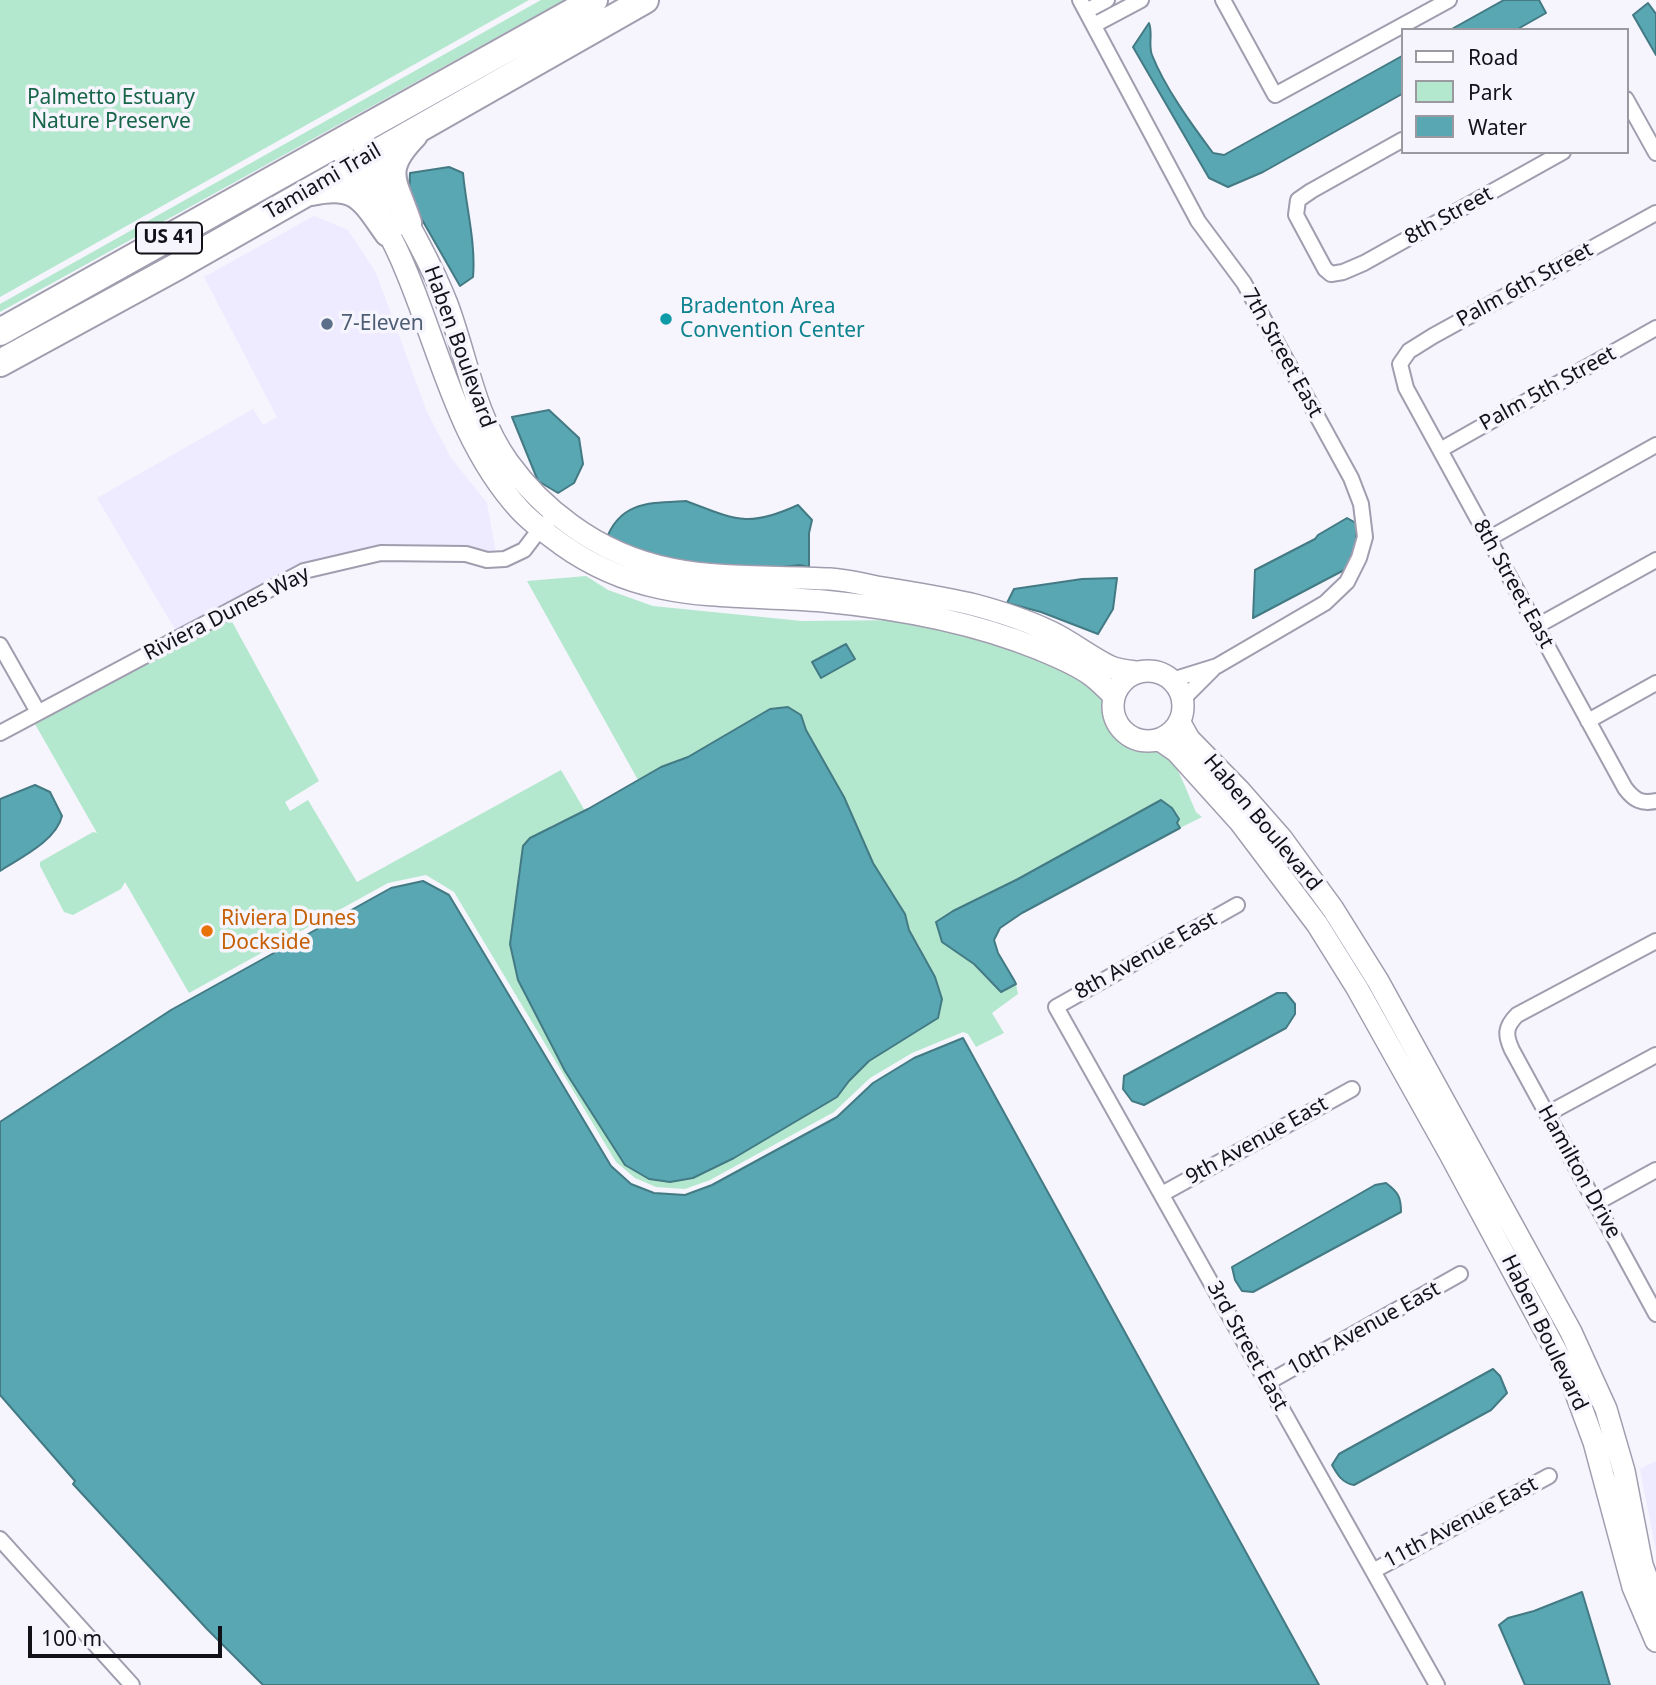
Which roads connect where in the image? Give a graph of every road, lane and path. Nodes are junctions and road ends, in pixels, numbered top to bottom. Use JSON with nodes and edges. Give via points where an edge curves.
{"nodes":[{"id":1,"x":594,"y":0,"type":"edge"},
{"id":2,"x":646,"y":0,"type":"edge"},
{"id":3,"x":1107,"y":0,"type":"edge"},
{"id":4,"x":1141,"y":0,"type":"edge"},
{"id":5,"x":1223,"y":0,"type":"edge"},
{"id":6,"x":1448,"y":0,"type":"edge"},
{"id":7,"x":1083,"y":6,"type":"edge"},
{"id":8,"x":1094,"y":25,"type":"junction"},
{"id":9,"x":1630,"y":115,"type":"edge"},
{"id":10,"x":425,"y":124,"type":"junction"},
{"id":11,"x":1400,"y":141,"type":"edge"},
{"id":12,"x":353,"y":149,"type":"junction"},
{"id":13,"x":1656,"y":153,"type":"edge"},
{"id":14,"x":1559,"y":154,"type":"edge"},
{"id":15,"x":302,"y":194,"type":"junction"},
{"id":16,"x":1656,"y":213,"type":"edge"},
{"id":17,"x":398,"y":228,"type":"junction"},
{"id":18,"x":1656,"y":328,"type":"edge"},
{"id":19,"x":0,"y":332,"type":"edge"},
{"id":20,"x":0,"y":363,"type":"edge"},
{"id":21,"x":1400,"y":364,"type":"joint"},
{"id":22,"x":1656,"y":445,"type":"edge"},
{"id":23,"x":1440,"y":450,"type":"junction"},
{"id":24,"x":556,"y":514,"type":"junction"},
{"id":25,"x":540,"y":529,"type":"junction"},
{"id":26,"x":1488,"y":539,"type":"junction"},
{"id":27,"x":1656,"y":560,"type":"edge"},
{"id":28,"x":834,"y":579,"type":"junction"},
{"id":29,"x":823,"y":601,"type":"junction"},
{"id":30,"x":1537,"y":626,"type":"junction"},
{"id":31,"x":0,"y":645,"type":"edge"},
{"id":32,"x":1217,"y":666,"type":"junction"},
{"id":33,"x":1136,"y":672,"type":"junction"},
{"id":34,"x":1172,"y":680,"type":"junction"},
{"id":35,"x":1656,"y":683,"type":"edge"},
{"id":36,"x":1114,"y":696,"type":"junction"},
{"id":37,"x":1183,"y":699,"type":"junction"},
{"id":38,"x":38,"y":712,"type":"junction"},
{"id":39,"x":1588,"y":721,"type":"junction"},
{"id":40,"x":1180,"y":723,"type":"junction"},
{"id":41,"x":0,"y":733,"type":"edge"},
{"id":42,"x":1160,"y":740,"type":"junction"},
{"id":43,"x":1656,"y":801,"type":"edge"},
{"id":44,"x":1237,"y":905,"type":"dead end"},
{"id":45,"x":1656,"y":941,"type":"edge"},
{"id":46,"x":1056,"y":1007,"type":"joint"},
{"id":47,"x":1656,"y":1055,"type":"edge"},
{"id":48,"x":1352,"y":1088,"type":"dead end"},
{"id":49,"x":1547,"y":1114,"type":"junction"},
{"id":50,"x":1468,"y":1143,"type":"junction"},
{"id":51,"x":1450,"y":1154,"type":"junction"},
{"id":52,"x":1656,"y":1170,"type":"edge"},
{"id":53,"x":1162,"y":1194,"type":"junction"},
{"id":54,"x":1596,"y":1203,"type":"junction"},
{"id":55,"x":1460,"y":1274,"type":"dead end"},
{"id":56,"x":1650,"y":1288,"type":"edge"},
{"id":57,"x":1656,"y":1314,"type":"edge"},
{"id":58,"x":1267,"y":1383,"type":"junction"},
{"id":59,"x":1549,"y":1476,"type":"dead end"},
{"id":60,"x":0,"y":1539,"type":"edge"},
{"id":61,"x":1373,"y":1571,"type":"junction"},
{"id":62,"x":1656,"y":1603,"type":"edge"},
{"id":63,"x":1656,"y":1641,"type":"edge"},
{"id":64,"x":132,"y":1685,"type":"edge"},
{"id":65,"x":1437,"y":1685,"type":"edge"}],
"edges":[{"from":1,"to":12,"type":"highway","name":"Tamiami Trail","number":"US 41"},
{"from":2,"to":10,"type":"highway","name":"Tamiami Trail","number":"US 41"},
{"from":3,"to":7,"type":"street"},
{"from":4,"to":8,"type":"street"},
{"from":5,"to":6,"type":"street","via":[[1275,95]]},
{"from":7,"to":8,"type":"street","name":"7th Street East"},
{"from":8,"to":32,"type":"street","name":"7th Street East","via":[[1198,221],[1244,283],[1361,504],[1365,537],[1347,582],[1325,603]]},
{"from":9,"to":13,"type":"street"},
{"from":10,"to":12,"type":"highway","name":"Tamiami Trail","number":"US 41"},
{"from":10,"to":17,"type":"highway","via":[[404,145],[391,172]]},
{"from":11,"to":14,"type":"street","name":"8th Street","via":[[1298,201],[1296,215],[1331,274],[1364,263]]},
{"from":12,"to":15,"type":"highway","name":"Tamiami Trail","number":"US 41"},
{"from":12,"to":17,"type":"street","name":"Haben Boulevard"},
{"from":12,"to":19,"type":"highway","name":"Tamiami Trail","number":"US 41"},
{"from":15,"to":17,"type":"highway","via":[[346,189]]},
{"from":15,"to":20,"type":"highway","name":"Tamiami Trail","number":"US 41"},
{"from":16,"to":21,"type":"street","name":"Palm 6th Street","via":[[1433,336],[1409,351]]},
{"from":17,"to":24,"type":"street","name":"Haben Boulevard","via":[[435,276],[489,431],[530,490]]},
{"from":17,"to":25,"type":"street","name":"Haben Boulevard","via":[[415,291],[472,441],[504,491]]},
{"from":18,"to":23,"type":"street","name":"Palm 5th Street"},
{"from":21,"to":23,"type":"street","name":"8th Street East","via":[[1406,388]]},
{"from":22,"to":26,"type":"street"},
{"from":23,"to":26,"type":"street","name":"8th Street East"},
{"from":24,"to":25,"type":"street"},
{"from":24,"to":28,"type":"street","name":"Haben Boulevard","via":[[605,547],[664,569]]},
{"from":25,"to":29,"type":"street","name":"Haben Boulevard","via":[[583,560],[641,585],[695,595]]},
{"from":25,"to":38,"type":"street","name":"Riviera Dunes Way","via":[[524,551],[505,559],[381,553],[304,571]]},
{"from":26,"to":30,"type":"street","name":"8th Street East"},
{"from":27,"to":30,"type":"street"},
{"from":28,"to":29,"type":"street"},
{"from":28,"to":33,"type":"street","name":"Haben Boulevard","via":[[1006,614],[1050,631],[1112,668]]},
{"from":29,"to":36,"type":"street","name":"Haben Boulevard","via":[[914,613],[995,632],[1090,674]]},
{"from":30,"to":39,"type":"street","name":"8th Street East"},
{"from":31,"to":38,"type":"street"},
{"from":32,"to":34,"type":"street","name":"7th Street East"},
{"from":32,"to":37,"type":"street","name":"7th Street East"},
{"from":33,"to":34,"type":"street","via":[[1155,671]]},
{"from":33,"to":36,"type":"street"},
{"from":34,"to":37,"type":"street"},
{"from":35,"to":39,"type":"street"},
{"from":36,"to":42,"type":"street","via":[[1115,718],[1121,727],[1138,740]]},
{"from":37,"to":40,"type":"street"},
{"from":38,"to":41,"type":"street","name":"Riviera Dunes Way"},
{"from":39,"to":43,"type":"street","name":"8th Street East","via":[[1625,788],[1643,803]]},
{"from":40,"to":42,"type":"street"},
{"from":40,"to":50,"type":"street","name":"Haben Boulevard","via":[[1317,886],[1378,981]]},
{"from":42,"to":51,"type":"street","name":"Haben Boulevard","via":[[1176,751],[1240,822],[1317,924]]},
{"from":44,"to":46,"type":"street","name":"8th Avenue East"},
{"from":45,"to":49,"type":"street","name":"Hamilton Drive","via":[[1517,1015],[1507,1028],[1512,1051]]},
{"from":46,"to":53,"type":"street","name":"3rd Street East"},
{"from":47,"to":49,"type":"street"},
{"from":48,"to":53,"type":"street","name":"9th Avenue East"},
{"from":49,"to":54,"type":"street","name":"Hamilton Drive"},
{"from":50,"to":51,"type":"street"},
{"from":50,"to":62,"type":"street","name":"Haben Boulevard","via":[[1571,1332],[1606,1409],[1624,1471],[1642,1565]]},
{"from":51,"to":63,"type":"street","name":"Haben Boulevard","via":[[1570,1377],[1594,1442],[1633,1587]]},
{"from":52,"to":54,"type":"street"},
{"from":53,"to":58,"type":"street","name":"3rd Street East"},
{"from":54,"to":56,"type":"street","name":"Hamilton Drive"},
{"from":55,"to":58,"type":"street","name":"10th Avenue East"},
{"from":56,"to":57,"type":"street","name":"Hamilton Drive"},
{"from":58,"to":61,"type":"street","name":"3rd Street East"},
{"from":59,"to":61,"type":"street","name":"11th Avenue East"},
{"from":60,"to":64,"type":"street"},
{"from":61,"to":65,"type":"street","name":"3rd Street East"}]}
